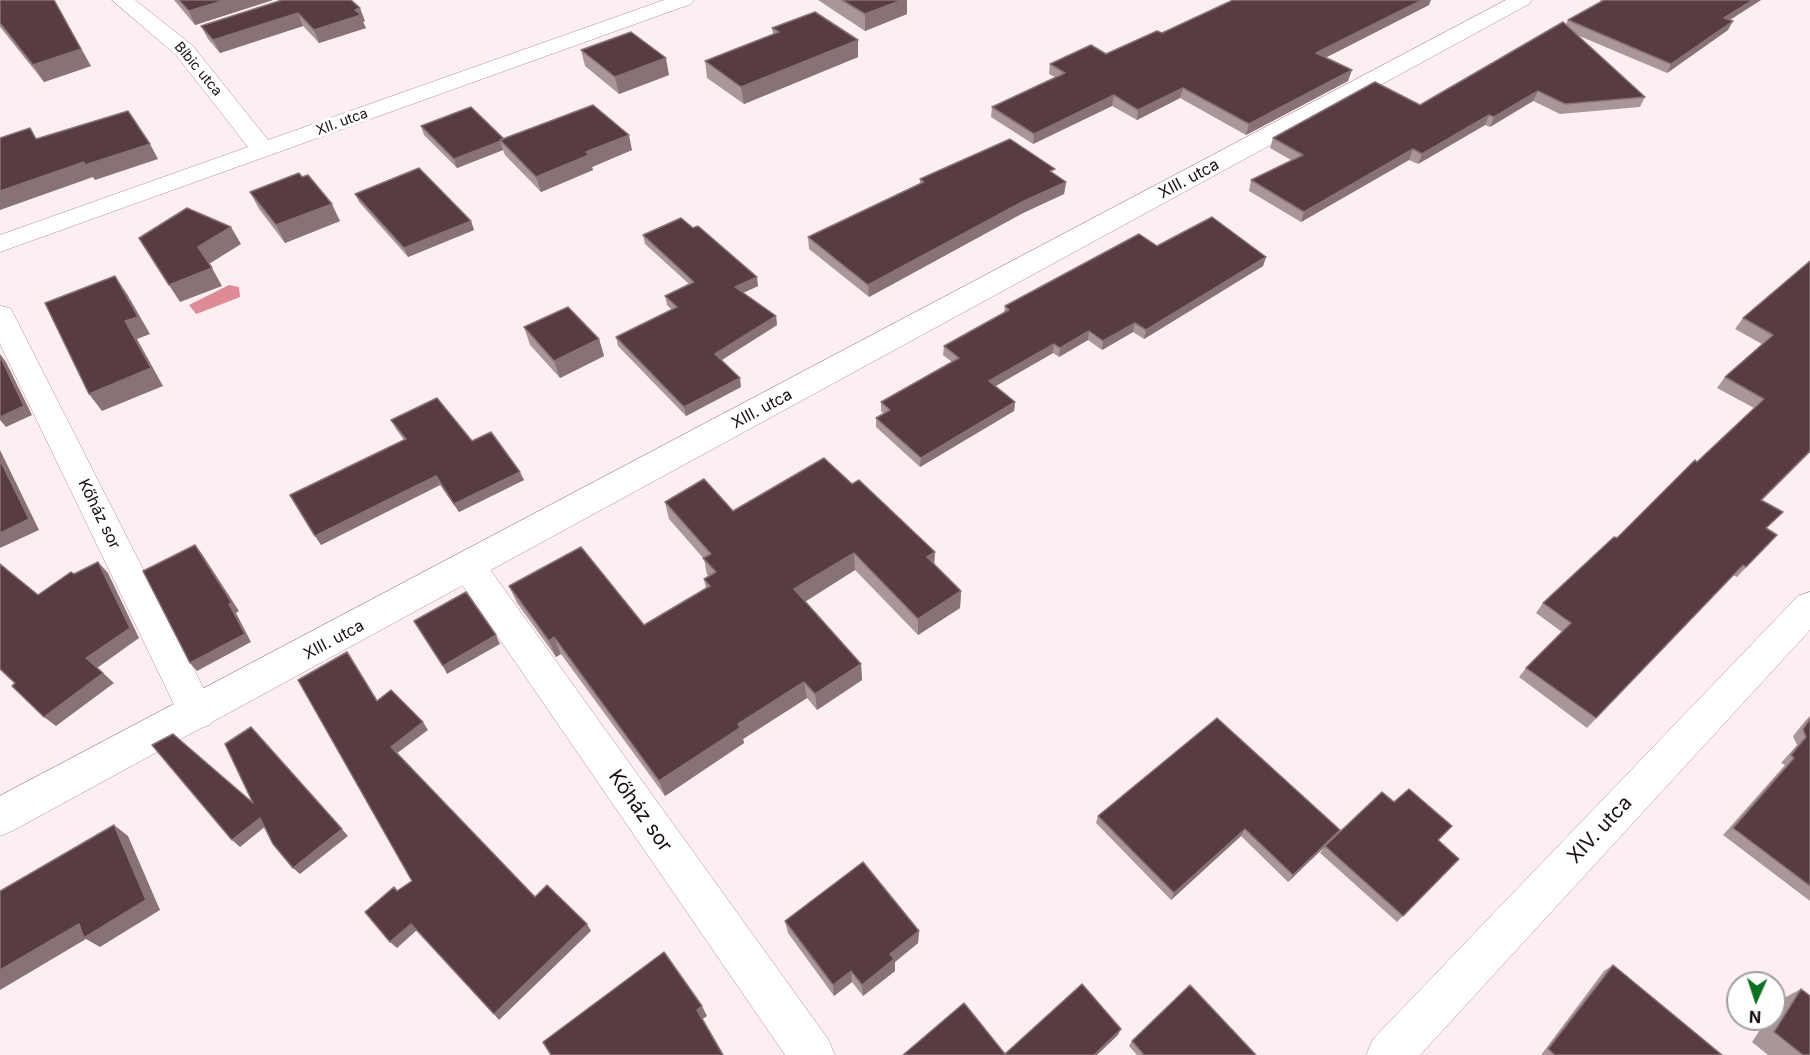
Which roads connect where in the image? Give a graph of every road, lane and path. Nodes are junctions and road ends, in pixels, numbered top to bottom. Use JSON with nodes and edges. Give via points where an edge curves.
{"nodes":[{"id":1,"x":122,"y":0,"type":"edge"},
{"id":2,"x":684,"y":0,"type":"edge"},
{"id":3,"x":1522,"y":0,"type":"edge"},
{"id":4,"x":263,"y":150,"type":"junction"},
{"id":5,"x":0,"y":244,"type":"edge"},
{"id":6,"x":0,"y":315,"type":"edge"},
{"id":7,"x":469,"y":567,"type":"junction"},
{"id":8,"x":1810,"y":606,"type":"edge"},
{"id":9,"x":197,"y":713,"type":"junction"},
{"id":10,"x":0,"y":817,"type":"edge"},
{"id":11,"x":812,"y":1055,"type":"edge"},
{"id":12,"x":1389,"y":1055,"type":"edge"}],
"edges":[{"from":1,"to":4,"type":"street","name":"Bíbic utca","via":[[185,36]]},
{"from":2,"to":4,"type":"street","name":"XII. utca"},
{"from":3,"to":7,"type":"street","name":"XIII. utca"},
{"from":4,"to":5,"type":"street","name":"XII. utca"},
{"from":6,"to":9,"type":"street","name":"Kőház sor"},
{"from":7,"to":9,"type":"street","name":"XIII. utca"},
{"from":7,"to":11,"type":"street","name":"Kőház sor"},
{"from":8,"to":12,"type":"street","name":"XIV. utca"},
{"from":9,"to":10,"type":"street","name":"XIII. utca"}]}
